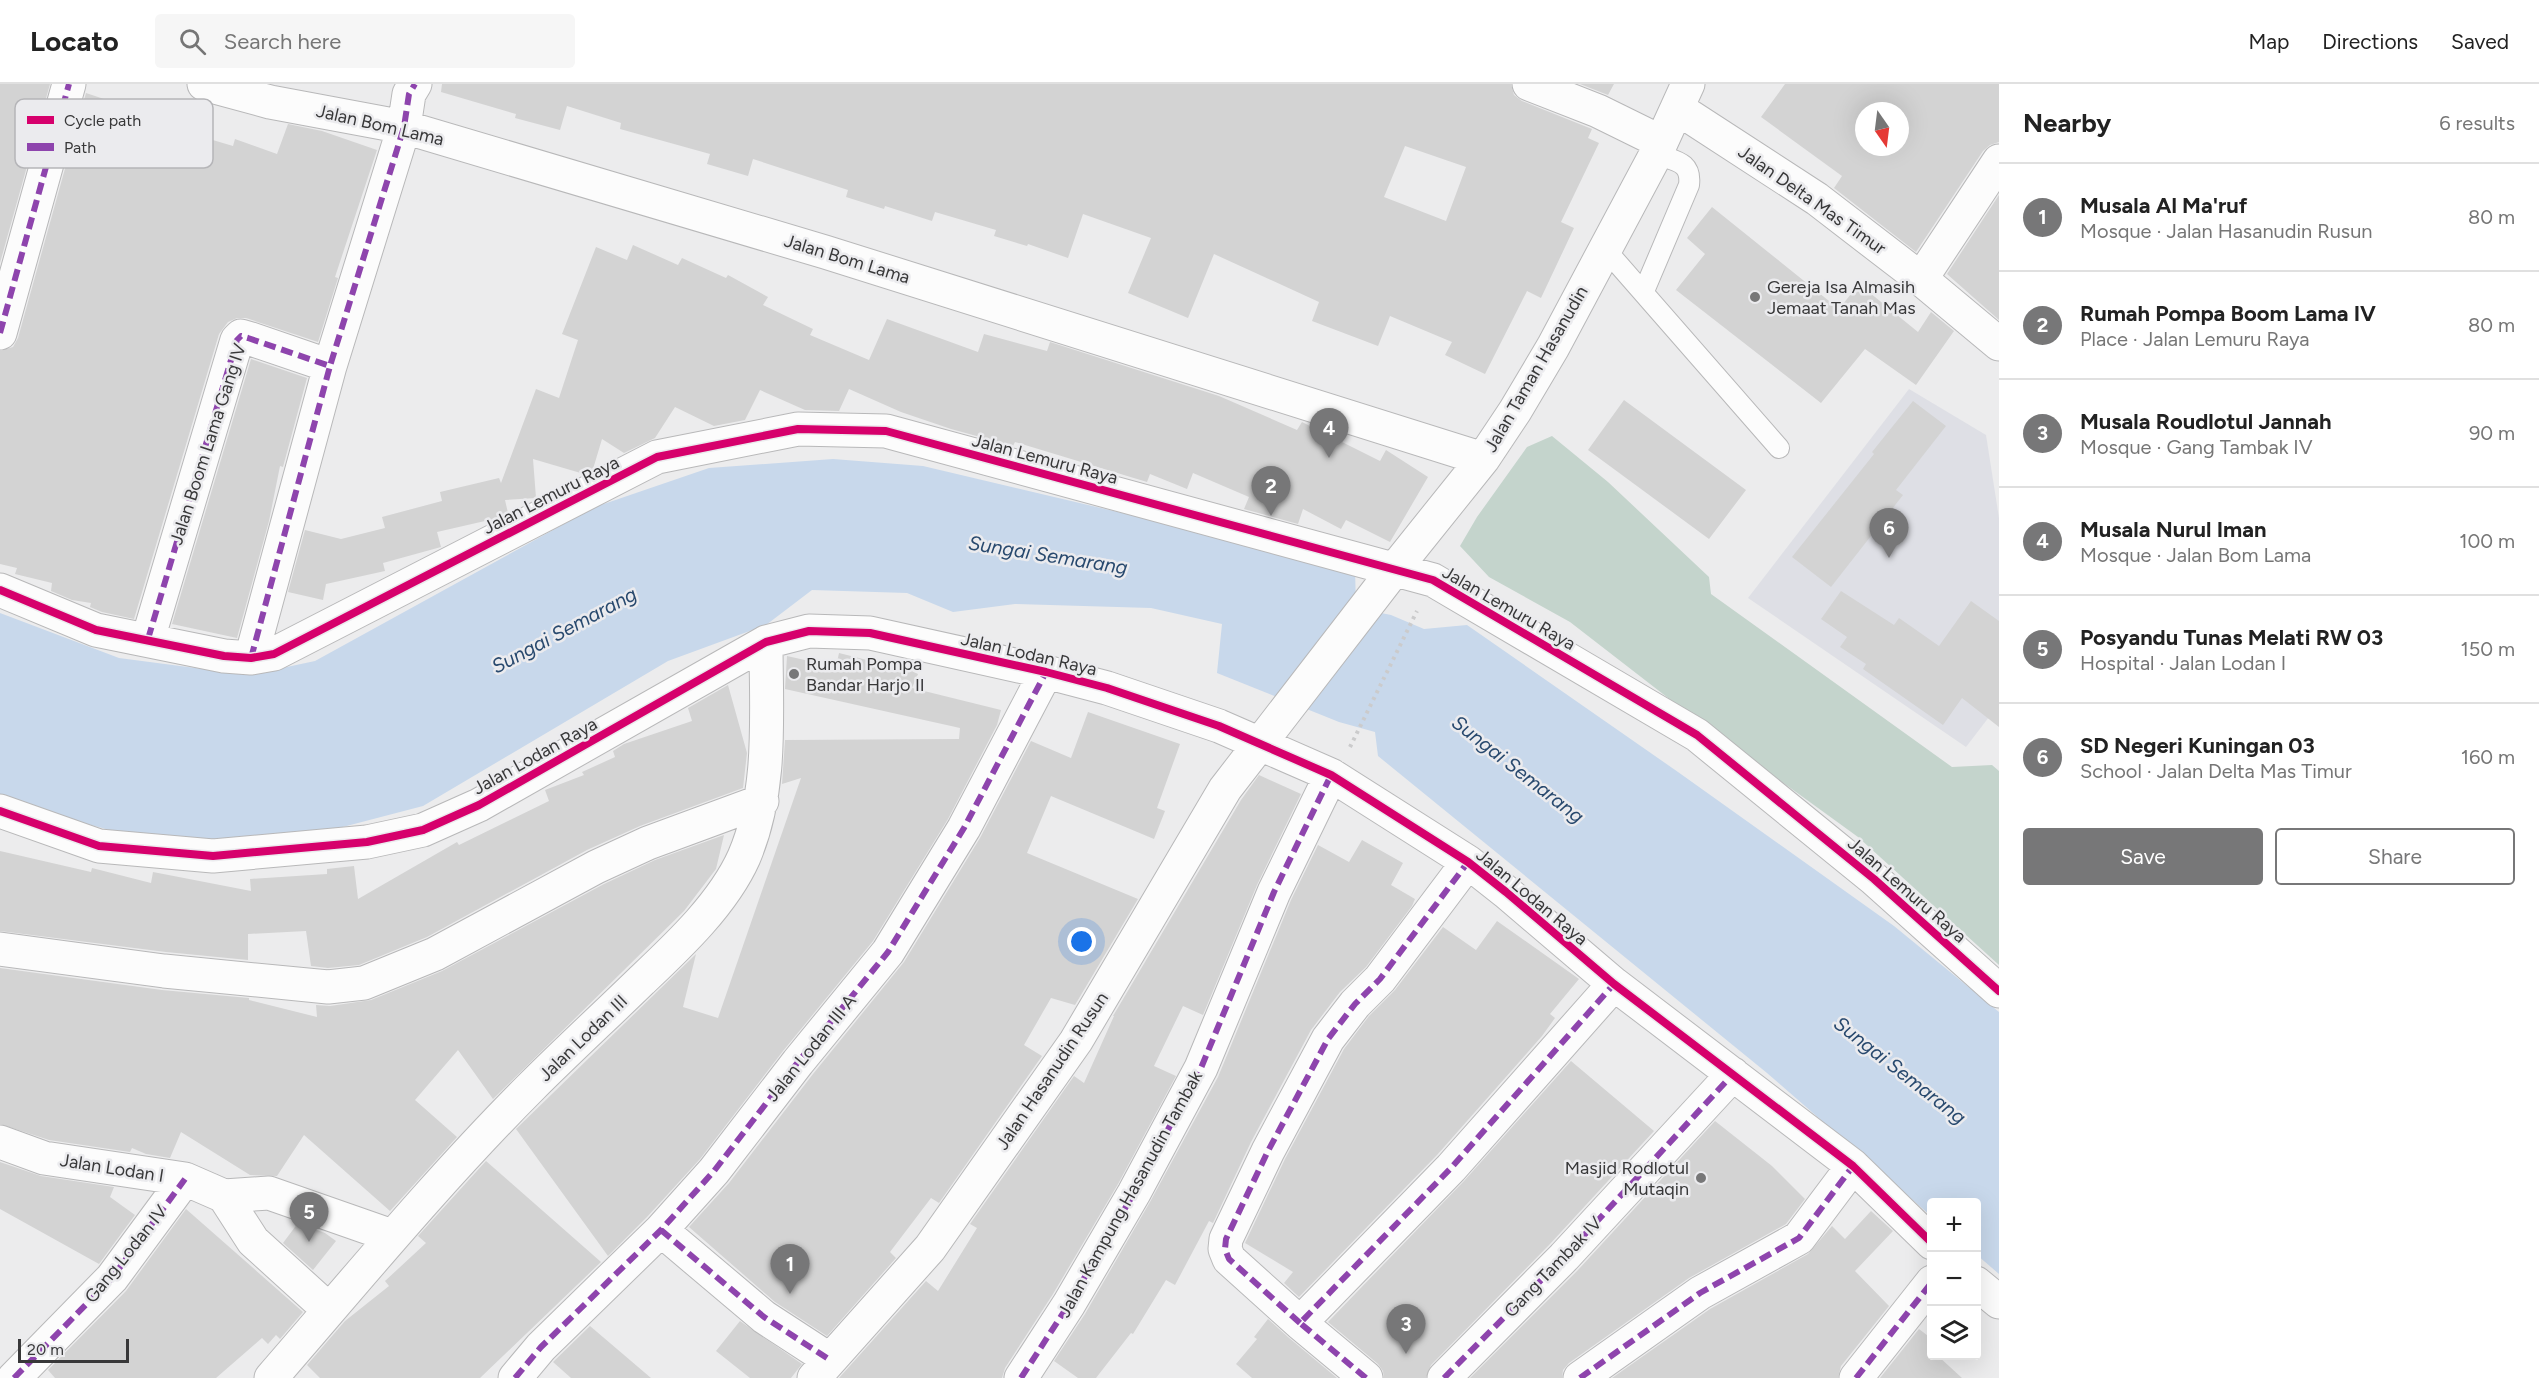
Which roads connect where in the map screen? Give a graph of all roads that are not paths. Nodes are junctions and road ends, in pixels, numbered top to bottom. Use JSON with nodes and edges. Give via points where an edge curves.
{"nodes":[{"id":1,"x":69,"y":84,"type":"edge"},
{"id":2,"x":204,"y":84,"type":"edge"},
{"id":3,"x":415,"y":84,"type":"edge"},
{"id":4,"x":1530,"y":84,"type":"edge"},
{"id":5,"x":1683,"y":96,"type":"edge"},
{"id":6,"x":65,"y":99,"type":"edge"},
{"id":7,"x":404,"y":127,"type":"junction"},
{"id":8,"x":1658,"y":148,"type":"junction"},
{"id":9,"x":1999,"y":161,"type":"edge"},
{"id":10,"x":46,"y":168,"type":"edge"},
{"id":11,"x":1605,"y":249,"type":"junction"},
{"id":12,"x":1921,"y":279,"type":"junction"},
{"id":13,"x":1644,"y":291,"type":"junction"},
{"id":14,"x":0,"y":333,"type":"edge"},
{"id":15,"x":1999,"y":344,"type":"edge"},
{"id":16,"x":330,"y":366,"type":"junction"},
{"id":17,"x":1779,"y":448,"type":"dead end"},
{"id":18,"x":1483,"y":459,"type":"junction"},
{"id":19,"x":1391,"y":574,"type":"junction"},
{"id":20,"x":0,"y":590,"type":"edge"},
{"id":21,"x":148,"y":639,"type":"junction"},
{"id":22,"x":766,"y":642,"type":"junction"},
{"id":23,"x":251,"y":658,"type":"junction"},
{"id":24,"x":1046,"y":672,"type":"junction"},
{"id":25,"x":1268,"y":732,"type":"junction"},
{"id":26,"x":1331,"y":775,"type":"junction"},
{"id":27,"x":762,"y":801,"type":"junction"},
{"id":28,"x":0,"y":812,"type":"edge"},
{"id":29,"x":1468,"y":862,"type":"junction"},
{"id":30,"x":0,"y":949,"type":"edge"},
{"id":31,"x":1614,"y":984,"type":"junction"},
{"id":32,"x":1999,"y":991,"type":"edge"},
{"id":33,"x":1733,"y":1074,"type":"junction"},
{"id":34,"x":0,"y":1142,"type":"edge"},
{"id":35,"x":1853,"y":1166,"type":"junction"},
{"id":36,"x":184,"y":1179,"type":"junction"},
{"id":37,"x":224,"y":1196,"type":"junction"},
{"id":38,"x":662,"y":1230,"type":"junction"},
{"id":39,"x":392,"y":1236,"type":"junction"},
{"id":40,"x":1927,"y":1238,"type":"edge"},
{"id":41,"x":1981,"y":1286,"type":"edge"},
{"id":42,"x":1927,"y":1288,"type":"edge"},
{"id":43,"x":1999,"y":1302,"type":"edge"},
{"id":44,"x":329,"y":1310,"type":"junction"},
{"id":45,"x":1300,"y":1323,"type":"junction"},
{"id":46,"x":822,"y":1369,"type":"edge"},
{"id":47,"x":14,"y":1378,"type":"edge"},
{"id":48,"x":271,"y":1378,"type":"edge"},
{"id":49,"x":515,"y":1378,"type":"edge"},
{"id":50,"x":1021,"y":1378,"type":"edge"},
{"id":51,"x":1366,"y":1378,"type":"edge"},
{"id":52,"x":1444,"y":1378,"type":"edge"},
{"id":53,"x":1580,"y":1378,"type":"edge"},
{"id":54,"x":1856,"y":1378,"type":"edge"}],
"edges":[{"from":1,"to":6,"type":"street"},
{"from":2,"to":7,"type":"street","name":"Jalan Bom Lama","via":[[270,102]]},
{"from":3,"to":7,"type":"street","via":[[409,94]]},
{"from":4,"to":8,"type":"street","via":[[1598,111]]},
{"from":5,"to":8,"type":"street","name":"Jalan Taman Hasanudin"},
{"from":5,"to":12,"type":"street","name":"Jalan Delta Mas Timur"},
{"from":7,"to":16,"type":"street"},
{"from":7,"to":18,"type":"street","name":"Jalan Bom Lama","via":[[825,252]]},
{"from":8,"to":11,"type":"street","name":"Jalan Taman Hasanudin"},
{"from":8,"to":13,"type":"lane","via":[[1684,165],[1691,175]]},
{"from":9,"to":12,"type":"street"},
{"from":10,"to":14,"type":"street"},
{"from":11,"to":13,"type":"lane"},
{"from":11,"to":18,"type":"street","name":"Jalan Taman Hasanudin","via":[[1553,347]]},
{"from":12,"to":15,"type":"street","name":"Jalan Delta Mas Timur"},
{"from":13,"to":17,"type":"lane"},
{"from":16,"to":21,"type":"street","name":"Jalan Boom Lama Gang IV","via":[[241,336],[237,340]]},
{"from":16,"to":23,"type":"street"},
{"from":18,"to":19,"type":"street","name":"Jalan Taman Hasanudin"},
{"from":19,"to":23,"type":"street","name":"Jalan Lemuru Raya","via":[[886,431],[798,429],[657,457],[274,654]]},
{"from":19,"to":25,"type":"street","name":"Jalan Taman Hasanudin"},
{"from":19,"to":32,"type":"street","name":"Jalan Lemuru Raya","via":[[1433,580],[1697,735],[1874,879]]},
{"from":20,"to":21,"type":"street","name":"Jalan Lemuru Raya","via":[[96,630]]},
{"from":21,"to":23,"type":"street","name":"Jalan Lemuru Raya"},
{"from":22,"to":24,"type":"street","name":"Jalan Lodan Raya","via":[[809,631],[870,633]]},
{"from":22,"to":27,"type":"street","name":"Jalan Lodan III"},
{"from":22,"to":28,"type":"street","name":"Jalan Lodan Raya","via":[[479,806],[423,830],[367,842],[213,856],[99,846]]},
{"from":24,"to":25,"type":"street","name":"Jalan Lodan Raya","via":[[1219,726]]},
{"from":24,"to":38,"type":"street","name":"Jalan Lodan III A","via":[[964,828],[888,952],[714,1171]]},
{"from":25,"to":26,"type":"street","name":"Jalan Lodan Raya"},
{"from":25,"to":46,"type":"street","name":"Jalan Hasanudin Rusun","via":[[1226,789],[1076,1041],[930,1248]]},
{"from":26,"to":29,"type":"street","name":"Jalan Lodan Raya"},
{"from":26,"to":50,"type":"street","name":"Jalan Kampung Hasanudin Tambak","via":[[1274,892],[1201,1068],[1134,1193]]},
{"from":27,"to":30,"type":"street","via":[[648,843],[435,954],[364,982],[328,987]]},
{"from":27,"to":39,"type":"street","name":"Jalan Lodan III","via":[[743,858],[716,902],[688,935],[530,1088]]},
{"from":29,"to":31,"type":"street","name":"Jalan Lodan Raya"},
{"from":29,"to":45,"type":"street","via":[[1380,979],[1328,1040],[1226,1239],[1228,1259]]},
{"from":31,"to":33,"type":"street","name":"Jalan Lodan Raya"},
{"from":31,"to":45,"type":"street","via":[[1450,1168]]},
{"from":33,"to":35,"type":"street","name":"Jalan Lodan Raya"},
{"from":33,"to":52,"type":"street","name":"Gang Tambak IV","via":[[1564,1257]]},
{"from":34,"to":36,"type":"street","name":"Jalan Lodan I","via":[[44,1158]]},
{"from":35,"to":40,"type":"street","name":"Jalan Lodan Raya"},
{"from":35,"to":53,"type":"street","via":[[1799,1238],[1700,1293]]},
{"from":36,"to":37,"type":"street","name":"Jalan Lodan I"},
{"from":36,"to":47,"type":"street","name":"Gang Lodan IV","via":[[112,1278]]},
{"from":37,"to":39,"type":"street","name":"Jalan Lodan I","via":[[269,1193]]},
{"from":37,"to":44,"type":"street","via":[[253,1241]]},
{"from":38,"to":46,"type":"street"},
{"from":38,"to":49,"type":"street","name":"Jalan Lodan III A","via":[[541,1347]]},
{"from":39,"to":44,"type":"street","name":"Jalan Lodan III"},
{"from":41,"to":43,"type":"street"},
{"from":42,"to":54,"type":"street"},
{"from":44,"to":48,"type":"street","name":"Jalan Lodan III"},
{"from":45,"to":51,"type":"street"}]}
